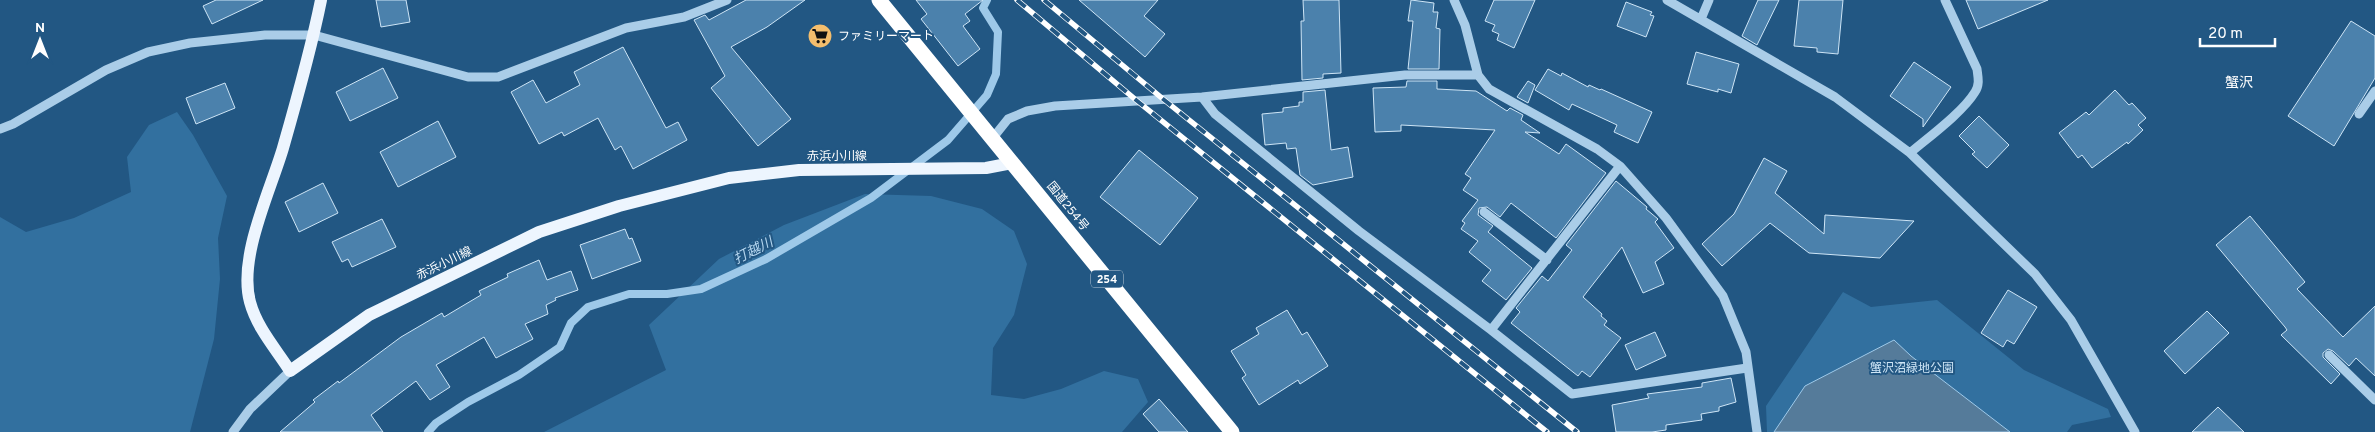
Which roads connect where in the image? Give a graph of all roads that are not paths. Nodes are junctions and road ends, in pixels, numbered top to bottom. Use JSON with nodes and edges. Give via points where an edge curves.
{"nodes":[{"id":1,"x":321,"y":0,"type":"edge"},
{"id":2,"x":727,"y":0,"type":"edge"},
{"id":3,"x":879,"y":0,"type":"edge"},
{"id":4,"x":1454,"y":0,"type":"edge"},
{"id":5,"x":1667,"y":0,"type":"edge"},
{"id":6,"x":1709,"y":0,"type":"edge"},
{"id":7,"x":1945,"y":0,"type":"edge"},
{"id":8,"x":1700,"y":19,"type":"junction"},
{"id":9,"x":314,"y":35,"type":"junction"},
{"id":10,"x":1478,"y":75,"type":"junction"},
{"id":11,"x":2375,"y":91,"type":"edge"},
{"id":12,"x":1202,"y":97,"type":"junction"},
{"id":13,"x":2359,"y":114,"type":"dead end"},
{"id":14,"x":0,"y":129,"type":"edge"},
{"id":15,"x":987,"y":133,"type":"junction"},
{"id":16,"x":1910,"y":153,"type":"junction"},
{"id":17,"x":1012,"y":163,"type":"junction"},
{"id":18,"x":1620,"y":166,"type":"junction"},
{"id":19,"x":1484,"y":212,"type":"dead end"},
{"id":20,"x":1546,"y":260,"type":"junction"},
{"id":21,"x":1491,"y":330,"type":"junction"},
{"id":22,"x":2329,"y":355,"type":"dead end"},
{"id":23,"x":1747,"y":368,"type":"junction"},
{"id":24,"x":290,"y":371,"type":"junction"},
{"id":25,"x":2375,"y":400,"type":"edge"},
{"id":26,"x":232,"y":432,"type":"edge"},
{"id":27,"x":1232,"y":432,"type":"edge"},
{"id":28,"x":1757,"y":432,"type":"edge"},
{"id":29,"x":2135,"y":432,"type":"edge"}],
"edges":[{"from":1,"to":9,"type":"main road"},
{"from":2,"to":9,"type":"street","via":[[684,17],[626,28],[498,78],[468,77]]},
{"from":3,"to":15,"type":"highway","name":"国道254号","number":"254"},
{"from":4,"to":10,"type":"street","via":[[1465,25]]},
{"from":5,"to":8,"type":"street"},
{"from":6,"to":8,"type":"street"},
{"from":7,"to":16,"type":"street","via":[[1977,69],[1979,81],[1976,91],[1956,112]]},
{"from":8,"to":16,"type":"street","via":[[1835,97]]},
{"from":9,"to":14,"type":"street","via":[[265,35],[190,43],[148,52],[106,70]]},
{"from":9,"to":24,"type":"main road","via":[[250,251],[247,278],[250,302],[258,323]]},
{"from":10,"to":12,"type":"street","via":[[1405,74]]},
{"from":10,"to":18,"type":"street","via":[[1489,89],[1597,149]]},
{"from":11,"to":13,"type":"street"},
{"from":12,"to":15,"type":"street","via":[[1027,111]]},
{"from":12,"to":21,"type":"street","via":[[1215,114],[1359,231]]},
{"from":15,"to":17,"type":"highway","name":"国道254号","number":"254"},
{"from":16,"to":29,"type":"street","via":[[2035,274],[2071,320]]},
{"from":17,"to":24,"type":"main road","name":"赤浜小川線","via":[[986,168],[799,170],[729,178],[619,206],[540,232],[369,315]]},
{"from":17,"to":27,"type":"highway","name":"国道254号","number":"254"},
{"from":18,"to":20,"type":"street"},
{"from":18,"to":23,"type":"street","via":[[1666,218],[1723,296],[1746,352]]},
{"from":19,"to":20,"type":"street"},
{"from":20,"to":21,"type":"street"},
{"from":21,"to":23,"type":"street","via":[[1572,394]]},
{"from":22,"to":25,"type":"street"},
{"from":23,"to":28,"type":"street"},
{"from":24,"to":26,"type":"street","via":[[250,409]]}]}
